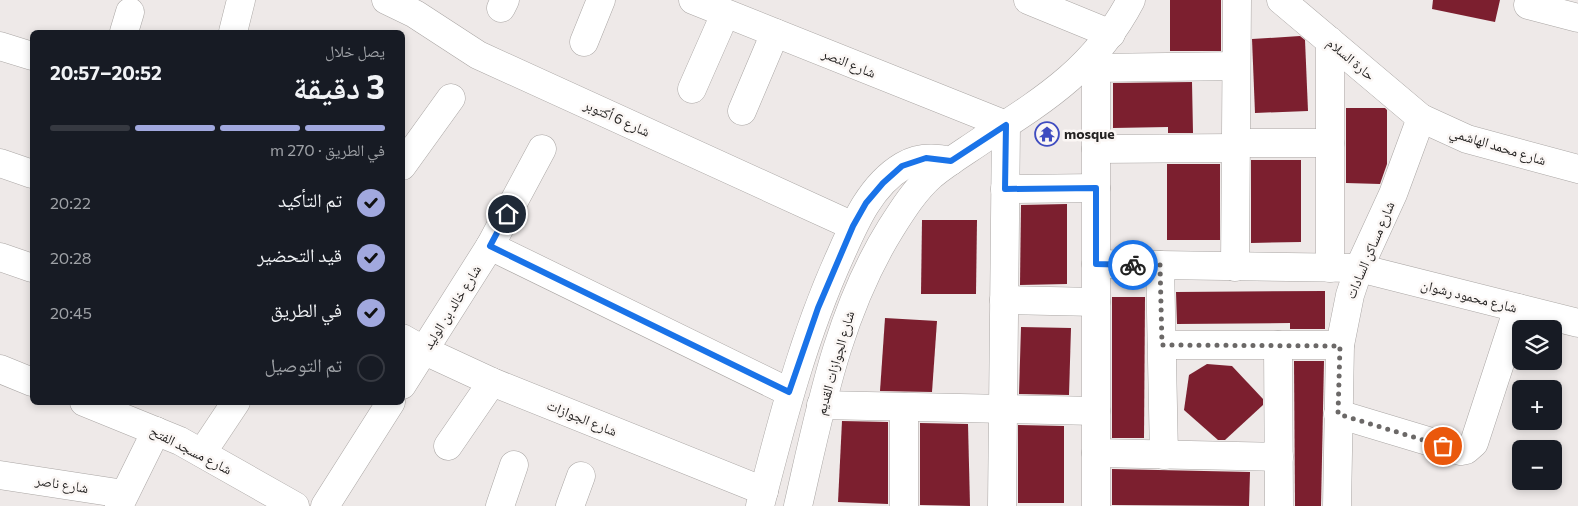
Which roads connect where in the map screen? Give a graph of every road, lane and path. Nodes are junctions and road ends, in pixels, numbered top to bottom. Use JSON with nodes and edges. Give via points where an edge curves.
{"nodes":[{"id":1,"x":241,"y":0,"type":"edge"},
{"id":2,"x":386,"y":0,"type":"edge"},
{"id":3,"x":602,"y":0,"type":"edge"},
{"id":4,"x":693,"y":0,"type":"edge"},
{"id":5,"x":1028,"y":0,"type":"edge"},
{"id":6,"x":1131,"y":0,"type":"edge"},
{"id":7,"x":1237,"y":0,"type":"edge"},
{"id":8,"x":1281,"y":0,"type":"edge"},
{"id":9,"x":1528,"y":5,"type":"dead end"},
{"id":10,"x":731,"y":10,"type":"edge"},
{"id":11,"x":1578,"y":18,"type":"edge"},
{"id":12,"x":234,"y":30,"type":"edge"},
{"id":13,"x":775,"y":33,"type":"junction"},
{"id":14,"x":1330,"y":41,"type":"junction"},
{"id":15,"x":584,"y":42,"type":"dead end"},
{"id":16,"x":0,"y":46,"type":"edge"},
{"id":17,"x":1101,"y":51,"type":"junction"},
{"id":18,"x":30,"y":55,"type":"edge"},
{"id":19,"x":1236,"y":66,"type":"junction"},
{"id":20,"x":692,"y":89,"type":"dead end"},
{"id":21,"x":451,"y":98,"type":"dead end"},
{"id":22,"x":742,"y":111,"type":"dead end"},
{"id":23,"x":1421,"y":118,"type":"junction"},
{"id":24,"x":1006,"y":125,"type":"junction"},
{"id":25,"x":1330,"y":143,"type":"junction"},
{"id":26,"x":1235,"y":145,"type":"junction"},
{"id":27,"x":542,"y":149,"type":"dead end"},
{"id":28,"x":1096,"y":149,"type":"junction"},
{"id":29,"x":951,"y":161,"type":"junction"},
{"id":30,"x":405,"y":162,"type":"edge"},
{"id":31,"x":0,"y":164,"type":"edge"},
{"id":32,"x":1578,"y":169,"type":"edge"},
{"id":33,"x":30,"y":173,"type":"edge"},
{"id":34,"x":1096,"y":188,"type":"junction"},
{"id":35,"x":1005,"y":189,"type":"junction"},
{"id":36,"x":853,"y":226,"type":"junction"},
{"id":37,"x":490,"y":246,"type":"junction"},
{"id":38,"x":0,"y":257,"type":"edge"},
{"id":39,"x":1096,"y":264,"type":"junction"},
{"id":40,"x":1160,"y":265,"type":"junction"},
{"id":41,"x":30,"y":267,"type":"edge"},
{"id":42,"x":1235,"y":267,"type":"junction"},
{"id":43,"x":1330,"y":268,"type":"junction"},
{"id":44,"x":1360,"y":268,"type":"junction"},
{"id":45,"x":1004,"y":300,"type":"junction"},
{"id":46,"x":1096,"y":302,"type":"junction"},
{"id":47,"x":1518,"y":308,"type":"junction"},
{"id":48,"x":1578,"y":323,"type":"edge"},
{"id":49,"x":414,"y":344,"type":"edge"},
{"id":50,"x":1162,"y":345,"type":"junction"},
{"id":51,"x":1278,"y":345,"type":"junction"},
{"id":52,"x":1340,"y":346,"type":"junction"},
{"id":53,"x":0,"y":369,"type":"edge"},
{"id":54,"x":405,"y":375,"type":"edge"},
{"id":55,"x":30,"y":381,"type":"edge"},
{"id":56,"x":492,"y":382,"type":"junction"},
{"id":57,"x":789,"y":392,"type":"junction"},
{"id":58,"x":91,"y":405,"type":"edge"},
{"id":59,"x":234,"y":405,"type":"edge"},
{"id":60,"x":389,"y":405,"type":"edge"},
{"id":61,"x":822,"y":405,"type":"junction"},
{"id":62,"x":904,"y":407,"type":"junction"},
{"id":63,"x":1003,"y":409,"type":"junction"},
{"id":64,"x":1096,"y":411,"type":"junction"},
{"id":65,"x":1338,"y":414,"type":"junction"},
{"id":66,"x":156,"y":431,"type":"junction"},
{"id":67,"x":448,"y":446,"type":"dead end"},
{"id":68,"x":202,"y":453,"type":"junction"},
{"id":69,"x":1096,"y":453,"type":"junction"},
{"id":70,"x":1164,"y":455,"type":"junction"},
{"id":71,"x":1279,"y":457,"type":"junction"},
{"id":72,"x":514,"y":465,"type":"dead end"},
{"id":73,"x":0,"y":474,"type":"edge"},
{"id":74,"x":581,"y":476,"type":"dead end"},
{"id":75,"x":762,"y":499,"type":"edge"},
{"id":76,"x":121,"y":500,"type":"edge"},
{"id":77,"x":295,"y":506,"type":"edge"},
{"id":78,"x":325,"y":506,"type":"edge"},
{"id":79,"x":500,"y":506,"type":"edge"},
{"id":80,"x":570,"y":506,"type":"edge"},
{"id":81,"x":798,"y":506,"type":"edge"},
{"id":82,"x":904,"y":506,"type":"edge"},
{"id":83,"x":1002,"y":506,"type":"edge"},
{"id":84,"x":1096,"y":506,"type":"edge"},
{"id":85,"x":1279,"y":506,"type":"edge"},
{"id":86,"x":1337,"y":506,"type":"edge"}],
"edges":[{"from":1,"to":12,"type":"street"},
{"from":2,"to":36,"type":"street","name":"شارع 6 أكتوبر","via":[[415,14],[478,55]]},
{"from":3,"to":15,"type":"street"},
{"from":4,"to":10,"type":"street","name":"شارع النصر"},
{"from":5,"to":17,"type":"street"},
{"from":6,"to":17,"type":"street","name":"شارع الجوازات القديم"},
{"from":7,"to":19,"type":"street"},
{"from":8,"to":14,"type":"street","name":"حارة السلام"},
{"from":9,"to":11,"type":"street"},
{"from":10,"to":13,"type":"street","name":"شارع النصر"},
{"from":10,"to":20,"type":"street"},
{"from":13,"to":22,"type":"street"},
{"from":13,"to":24,"type":"street","name":"شارع النصر"},
{"from":14,"to":23,"type":"street","name":"حارة السلام"},
{"from":14,"to":25,"type":"street"},
{"from":16,"to":18,"type":"street"},
{"from":17,"to":19,"type":"street"},
{"from":17,"to":24,"type":"street","name":"شارع الجوازات القديم","via":[[1074,77]]},
{"from":17,"to":28,"type":"street"},
{"from":19,"to":26,"type":"street"},
{"from":21,"to":30,"type":"street"},
{"from":23,"to":32,"type":"street","name":"شارع محمد الهاشمي","via":[[1467,139]]},
{"from":23,"to":44,"type":"street","name":"شارع مساكن السادات","via":[[1393,194]]},
{"from":24,"to":29,"type":"street","name":"شارع الجوازات القديم"},
{"from":24,"to":35,"type":"street"},
{"from":25,"to":26,"type":"street"},
{"from":25,"to":43,"type":"street"},
{"from":26,"to":28,"type":"street"},
{"from":26,"to":42,"type":"street"},
{"from":27,"to":37,"type":"street","name":"شارع خالد بن الوليد"},
{"from":28,"to":34,"type":"street"},
{"from":29,"to":36,"type":"street","via":[[926,158],[902,166],[866,203]]},
{"from":29,"to":61,"type":"street","name":"شارع الجوازات القديم","via":[[932,175],[902,209],[867,271],[840,336]]},
{"from":31,"to":33,"type":"street"},
{"from":34,"to":35,"type":"street"},
{"from":34,"to":39,"type":"street"},
{"from":35,"to":45,"type":"street"},
{"from":36,"to":57,"type":"street","via":[[818,308]]},
{"from":37,"to":49,"type":"street","name":"شارع خالد بن الوليد"},
{"from":37,"to":57,"type":"street"},
{"from":38,"to":41,"type":"street"},
{"from":39,"to":40,"type":"street","name":"شارع محمود رشوان"},
{"from":39,"to":46,"type":"street"},
{"from":40,"to":42,"type":"street","name":"شارع محمود رشوان"},
{"from":40,"to":50,"type":"street"},
{"from":42,"to":43,"type":"street","name":"شارع محمود رشوان"},
{"from":43,"to":44,"type":"street","name":"شارع محمود رشوان"},
{"from":44,"to":47,"type":"street","name":"شارع محمود رشوان"},
{"from":44,"to":52,"type":"street","name":"شارع مساكن السادات","via":[[1343,320]]},
{"from":45,"to":46,"type":"street"},
{"from":45,"to":63,"type":"street"},
{"from":46,"to":64,"type":"street"},
{"from":47,"to":48,"type":"street","name":"شارع محمود رشوان"},
{"from":47,"to":65,"type":"street","via":[[1474,443],[1466,450]]},
{"from":49,"to":54,"type":"street","name":"شارع خالد بن الوليد"},
{"from":49,"to":56,"type":"street","name":"شارع الجوازات"},
{"from":50,"to":51,"type":"street"},
{"from":50,"to":70,"type":"street"},
{"from":51,"to":52,"type":"street"},
{"from":51,"to":71,"type":"street"},
{"from":52,"to":65,"type":"street","name":"شارع مساكن السادات"},
{"from":53,"to":55,"type":"street"},
{"from":56,"to":67,"type":"street"},
{"from":56,"to":75,"type":"street","name":"شارع الجوازات"},
{"from":57,"to":75,"type":"street"},
{"from":58,"to":66,"type":"street","name":"شارع مسجد الفتح"},
{"from":59,"to":68,"type":"street"},
{"from":60,"to":78,"type":"street"},
{"from":61,"to":62,"type":"street"},
{"from":61,"to":81,"type":"street","name":"شارع الجوازات القديم"},
{"from":62,"to":63,"type":"street"},
{"from":62,"to":82,"type":"street"},
{"from":63,"to":64,"type":"street"},
{"from":63,"to":83,"type":"street"},
{"from":64,"to":69,"type":"street"},
{"from":65,"to":86,"type":"street","name":"شارع مساكن السادات"},
{"from":66,"to":68,"type":"street","name":"شارع مسجد الفتح"},
{"from":66,"to":76,"type":"street"},
{"from":68,"to":77,"type":"street","name":"شارع مسجد الفتح"},
{"from":69,"to":70,"type":"street"},
{"from":69,"to":84,"type":"street"},
{"from":70,"to":71,"type":"street"},
{"from":71,"to":85,"type":"street"},
{"from":72,"to":79,"type":"street"},
{"from":73,"to":76,"type":"street","name":"شارع ناصر"},
{"from":74,"to":80,"type":"street"}]}
